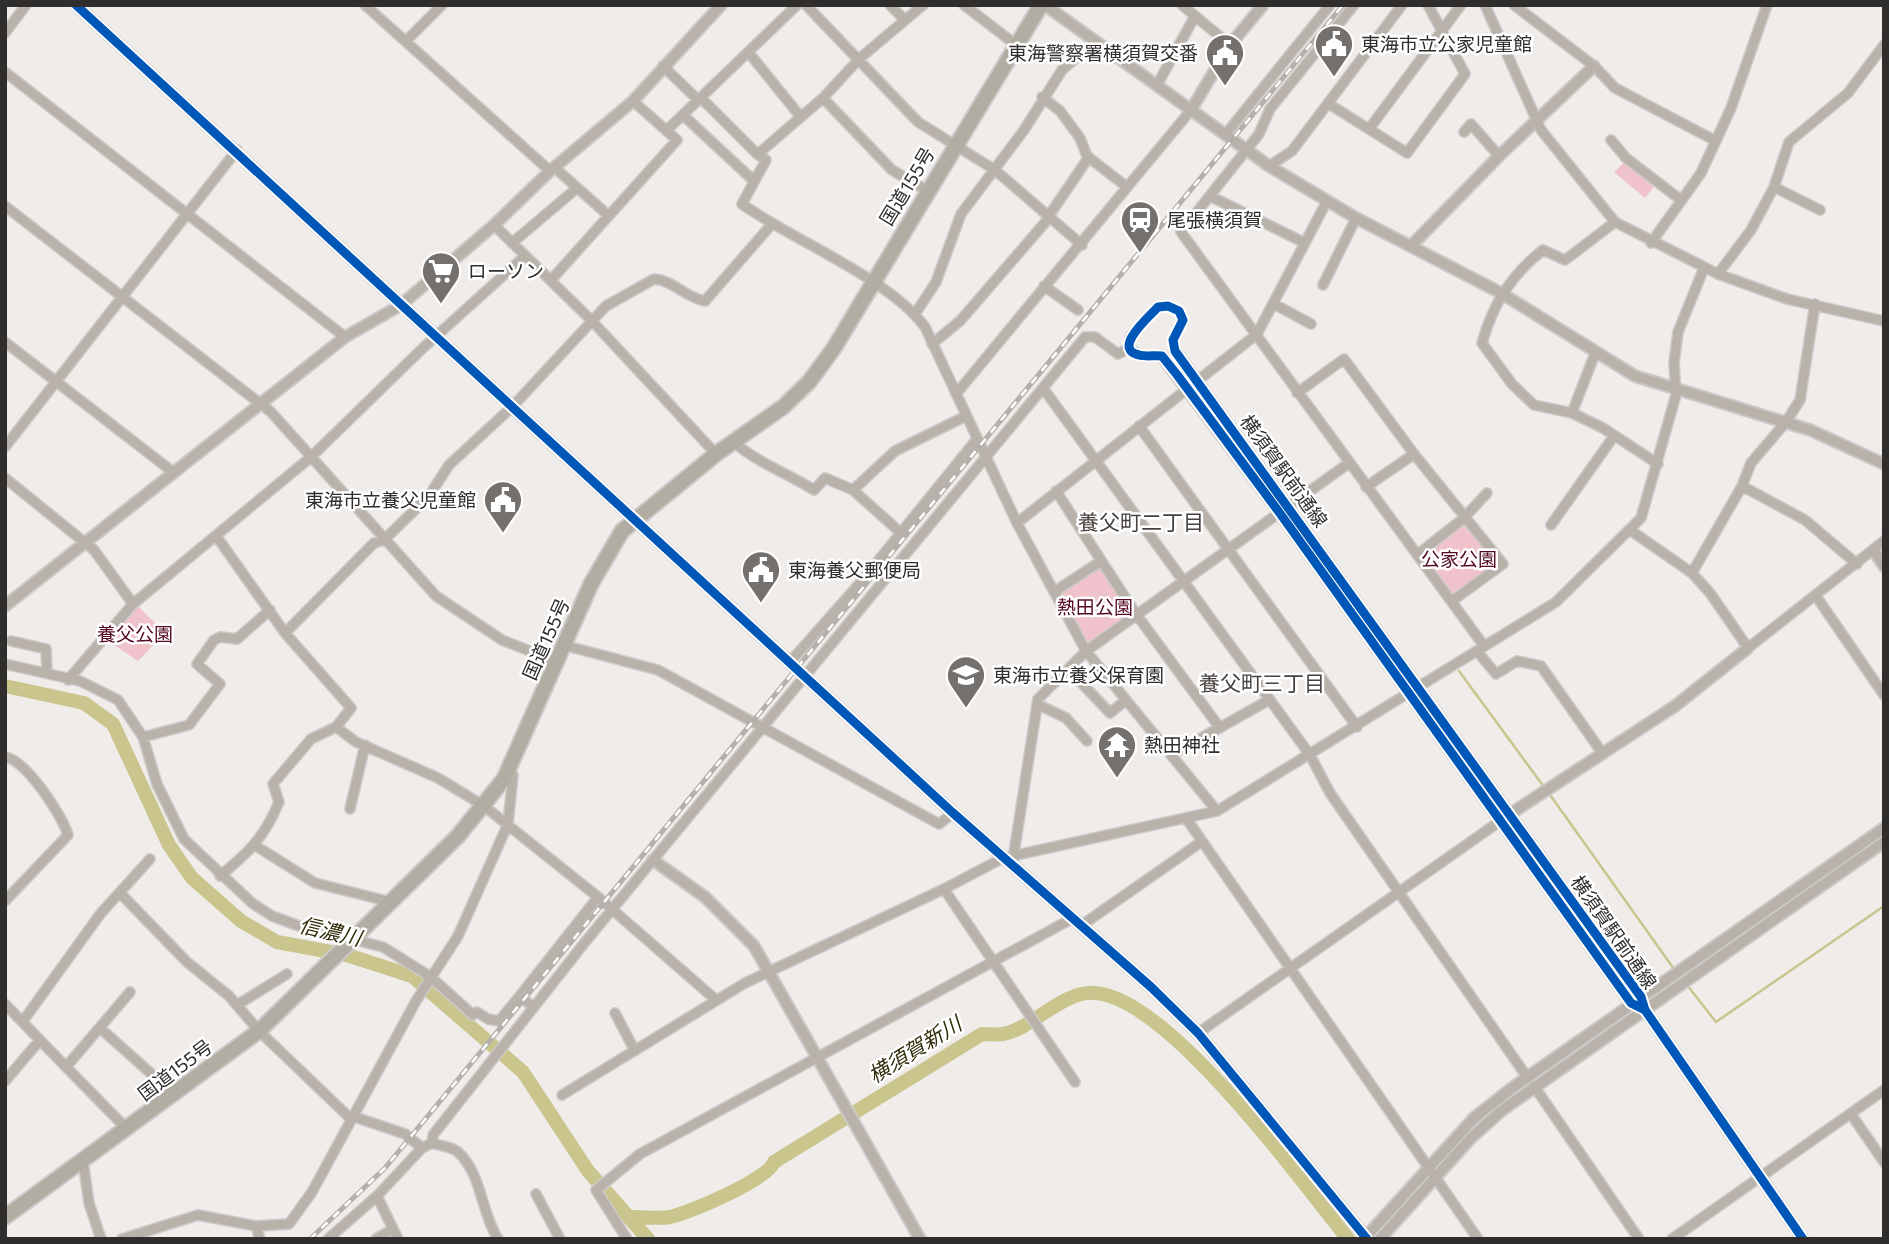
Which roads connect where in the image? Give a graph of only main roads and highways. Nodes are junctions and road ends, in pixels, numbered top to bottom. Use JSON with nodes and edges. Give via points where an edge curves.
{"nodes":[{"id":1,"x":1043,"y":5,"type":"edge"},
{"id":2,"x":5,"y":1217,"type":"edge"}],
"edges":[{"from":1,"to":2,"type":"highway","name":"国道155号","via":[[809,382],[622,531],[563,645],[508,769],[484,806],[393,902],[259,1031]]}]}
